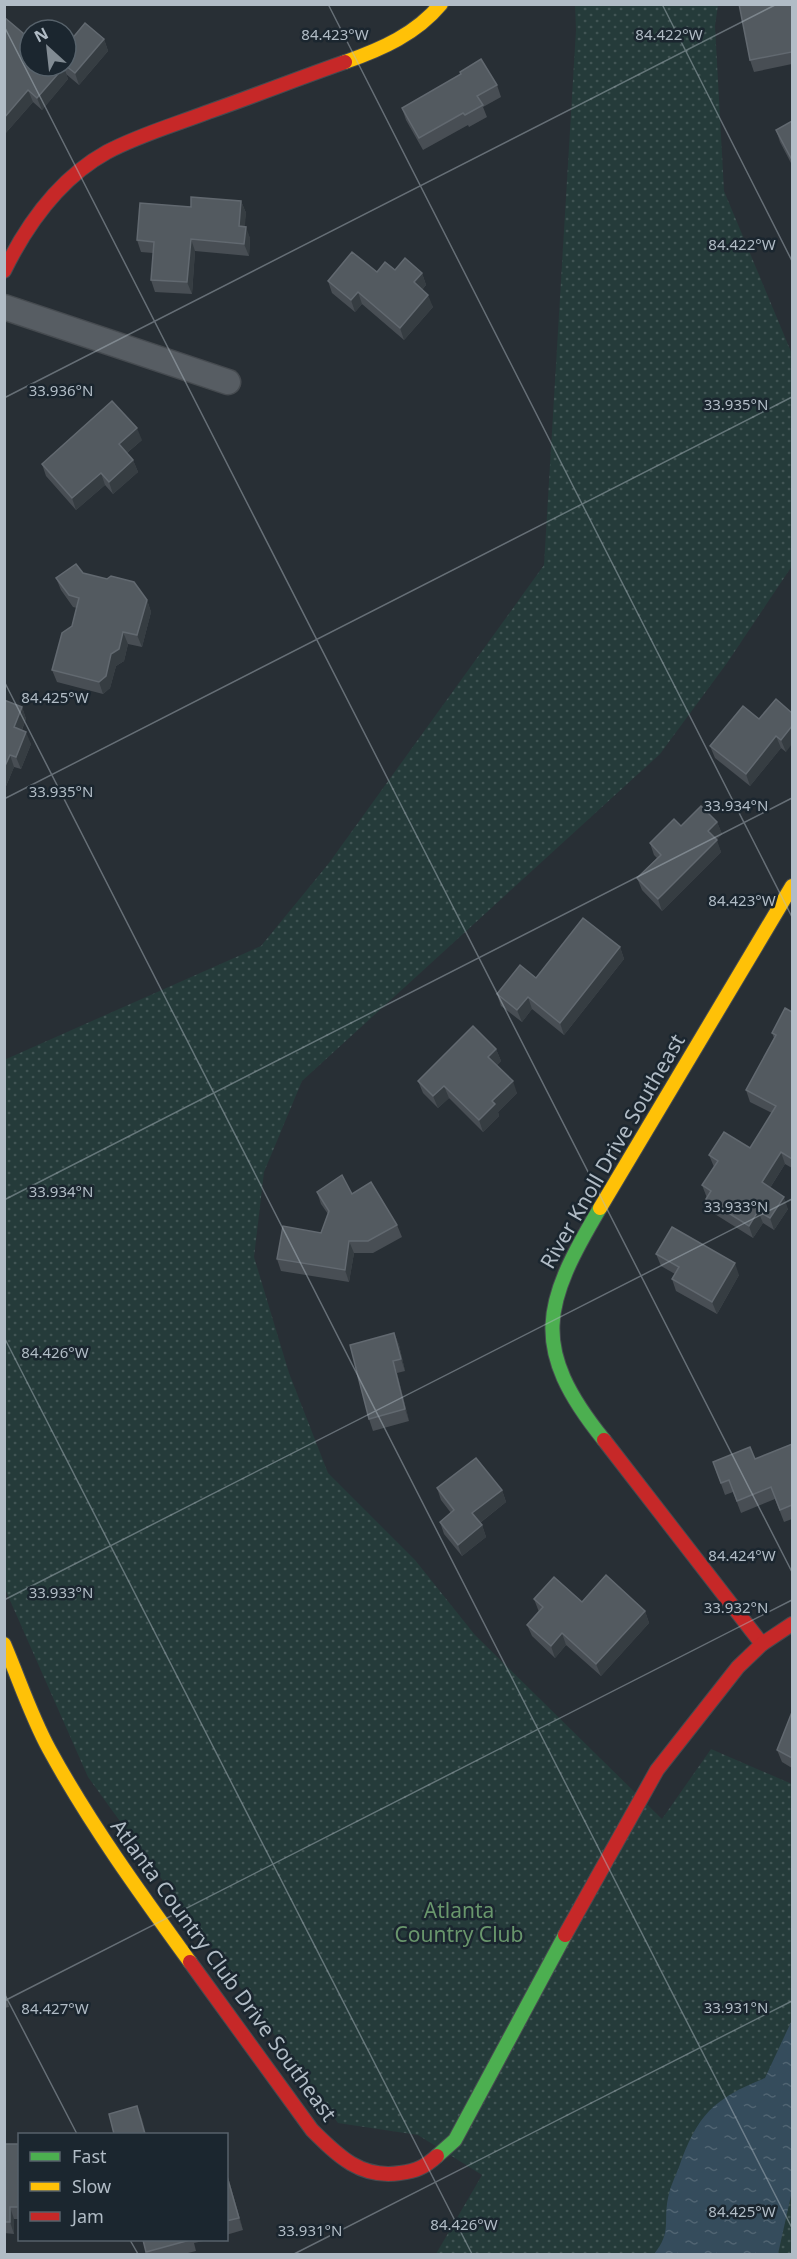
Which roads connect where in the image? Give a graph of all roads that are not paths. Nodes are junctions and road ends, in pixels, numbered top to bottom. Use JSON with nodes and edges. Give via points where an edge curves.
{"nodes":[{"id":1,"x":441,"y":4,"type":"edge"},
{"id":2,"x":4,"y":271,"type":"edge"},
{"id":3,"x":4,"y":307,"type":"edge"},
{"id":4,"x":228,"y":382,"type":"dead end"},
{"id":5,"x":792,"y":886,"type":"edge"},
{"id":6,"x":792,"y":1624,"type":"edge"},
{"id":7,"x":4,"y":1644,"type":"edge"},
{"id":8,"x":762,"y":1644,"type":"junction"}],
"edges":[{"from":1,"to":2,"type":"street","via":[[422,24],[370,53],[145,135],[97,158],[44,207]]},
{"from":3,"to":4,"type":"street"},
{"from":5,"to":8,"type":"street","name":"River Knoll Drive Southeast","via":[[573,1253],[554,1301],[551,1322],[559,1368],[587,1417]]},
{"from":6,"to":8,"type":"street","name":"Atlanta Country Club Drive Southeast"},
{"from":7,"to":8,"type":"street","name":"Atlanta Country Club Drive Southeast","via":[[67,1782],[132,1882],[221,2006],[322,2140],[362,2170],[386,2175],[426,2166],[455,2140],[657,1770],[738,1667]]}]}
